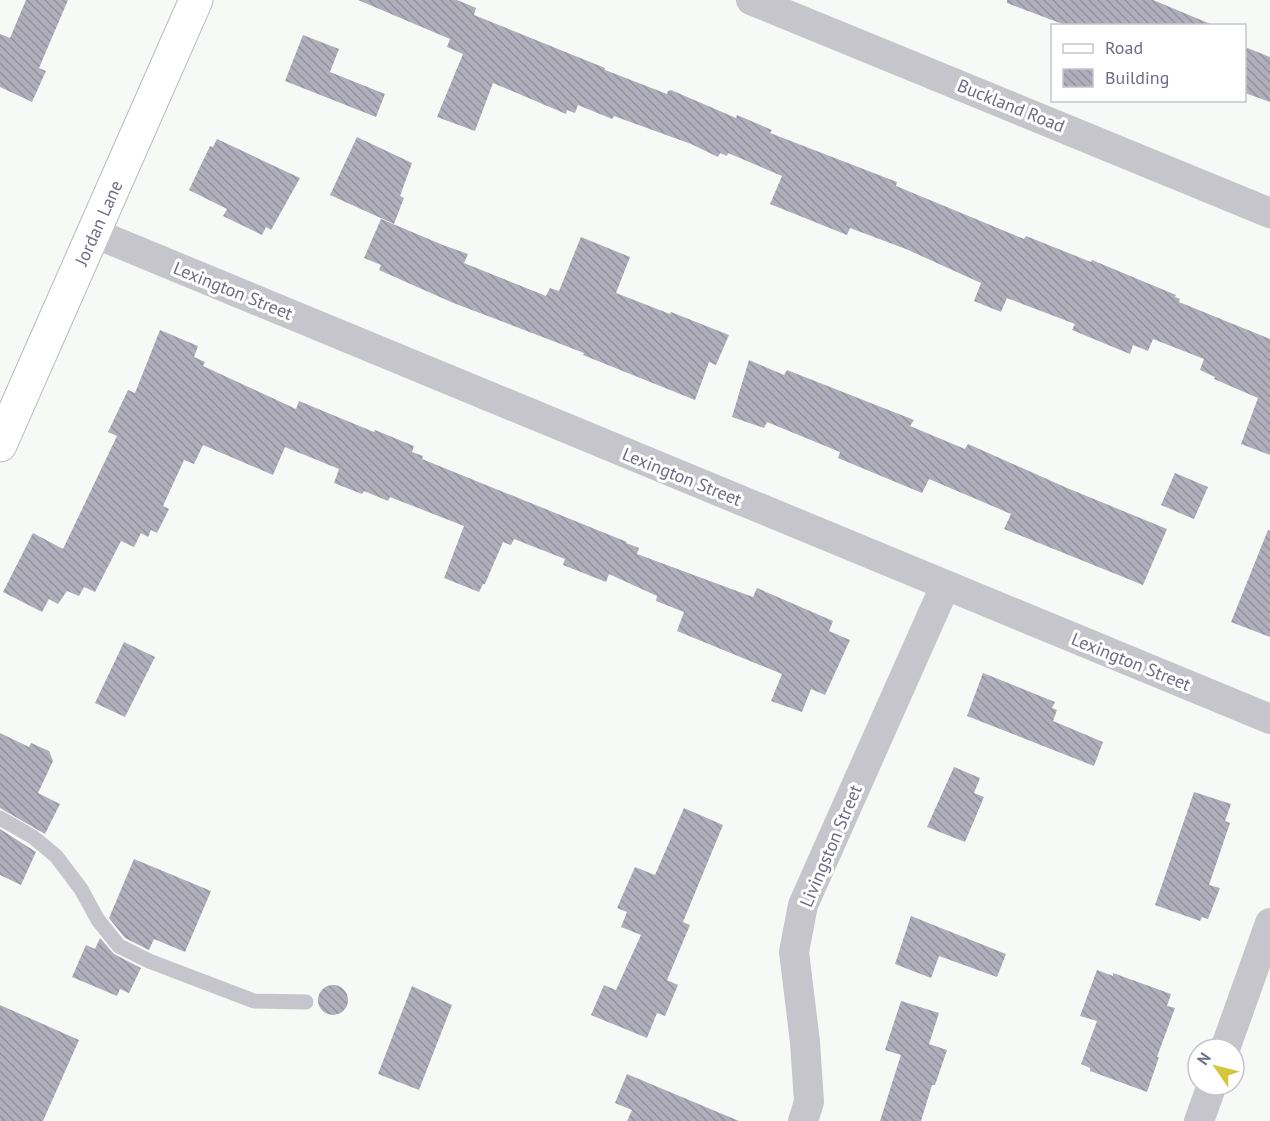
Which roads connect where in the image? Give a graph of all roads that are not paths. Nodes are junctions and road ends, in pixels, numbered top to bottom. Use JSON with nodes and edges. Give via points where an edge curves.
{"nodes":[{"id":1,"x":196,"y":0,"type":"edge"},
{"id":2,"x":751,"y":0,"type":"edge"},
{"id":3,"x":1270,"y":213,"type":"edge"},
{"id":4,"x":94,"y":233,"type":"junction"},
{"id":5,"x":0,"y":445,"type":"edge"},
{"id":6,"x":945,"y":586,"type":"junction"},
{"id":7,"x":1270,"y":719,"type":"edge"},
{"id":8,"x":0,"y":818,"type":"edge"},
{"id":9,"x":1270,"y":923,"type":"edge"},
{"id":10,"x":306,"y":1002,"type":"dead end"},
{"id":11,"x":1229,"y":1037,"type":"edge"},
{"id":12,"x":1208,"y":1097,"type":"edge"},
{"id":13,"x":803,"y":1121,"type":"edge"},
{"id":14,"x":1199,"y":1121,"type":"edge"}],
"edges":[{"from":1,"to":4,"type":"main road","name":"Jordan Lane"},
{"from":2,"to":3,"type":"street","name":"Buckland Road"},
{"from":4,"to":5,"type":"main road","name":"Jordan Lane"},
{"from":4,"to":6,"type":"street","name":"Lexington Street"},
{"from":6,"to":7,"type":"street","name":"Lexington Street"},
{"from":6,"to":13,"type":"street","name":"Livingston Street","via":[[804,904],[794,952],[809,1102]]},
{"from":8,"to":10,"type":"lane","via":[[56,856],[119,946],[254,1001]]},
{"from":9,"to":11,"type":"street"},
{"from":12,"to":14,"type":"street"}]}
